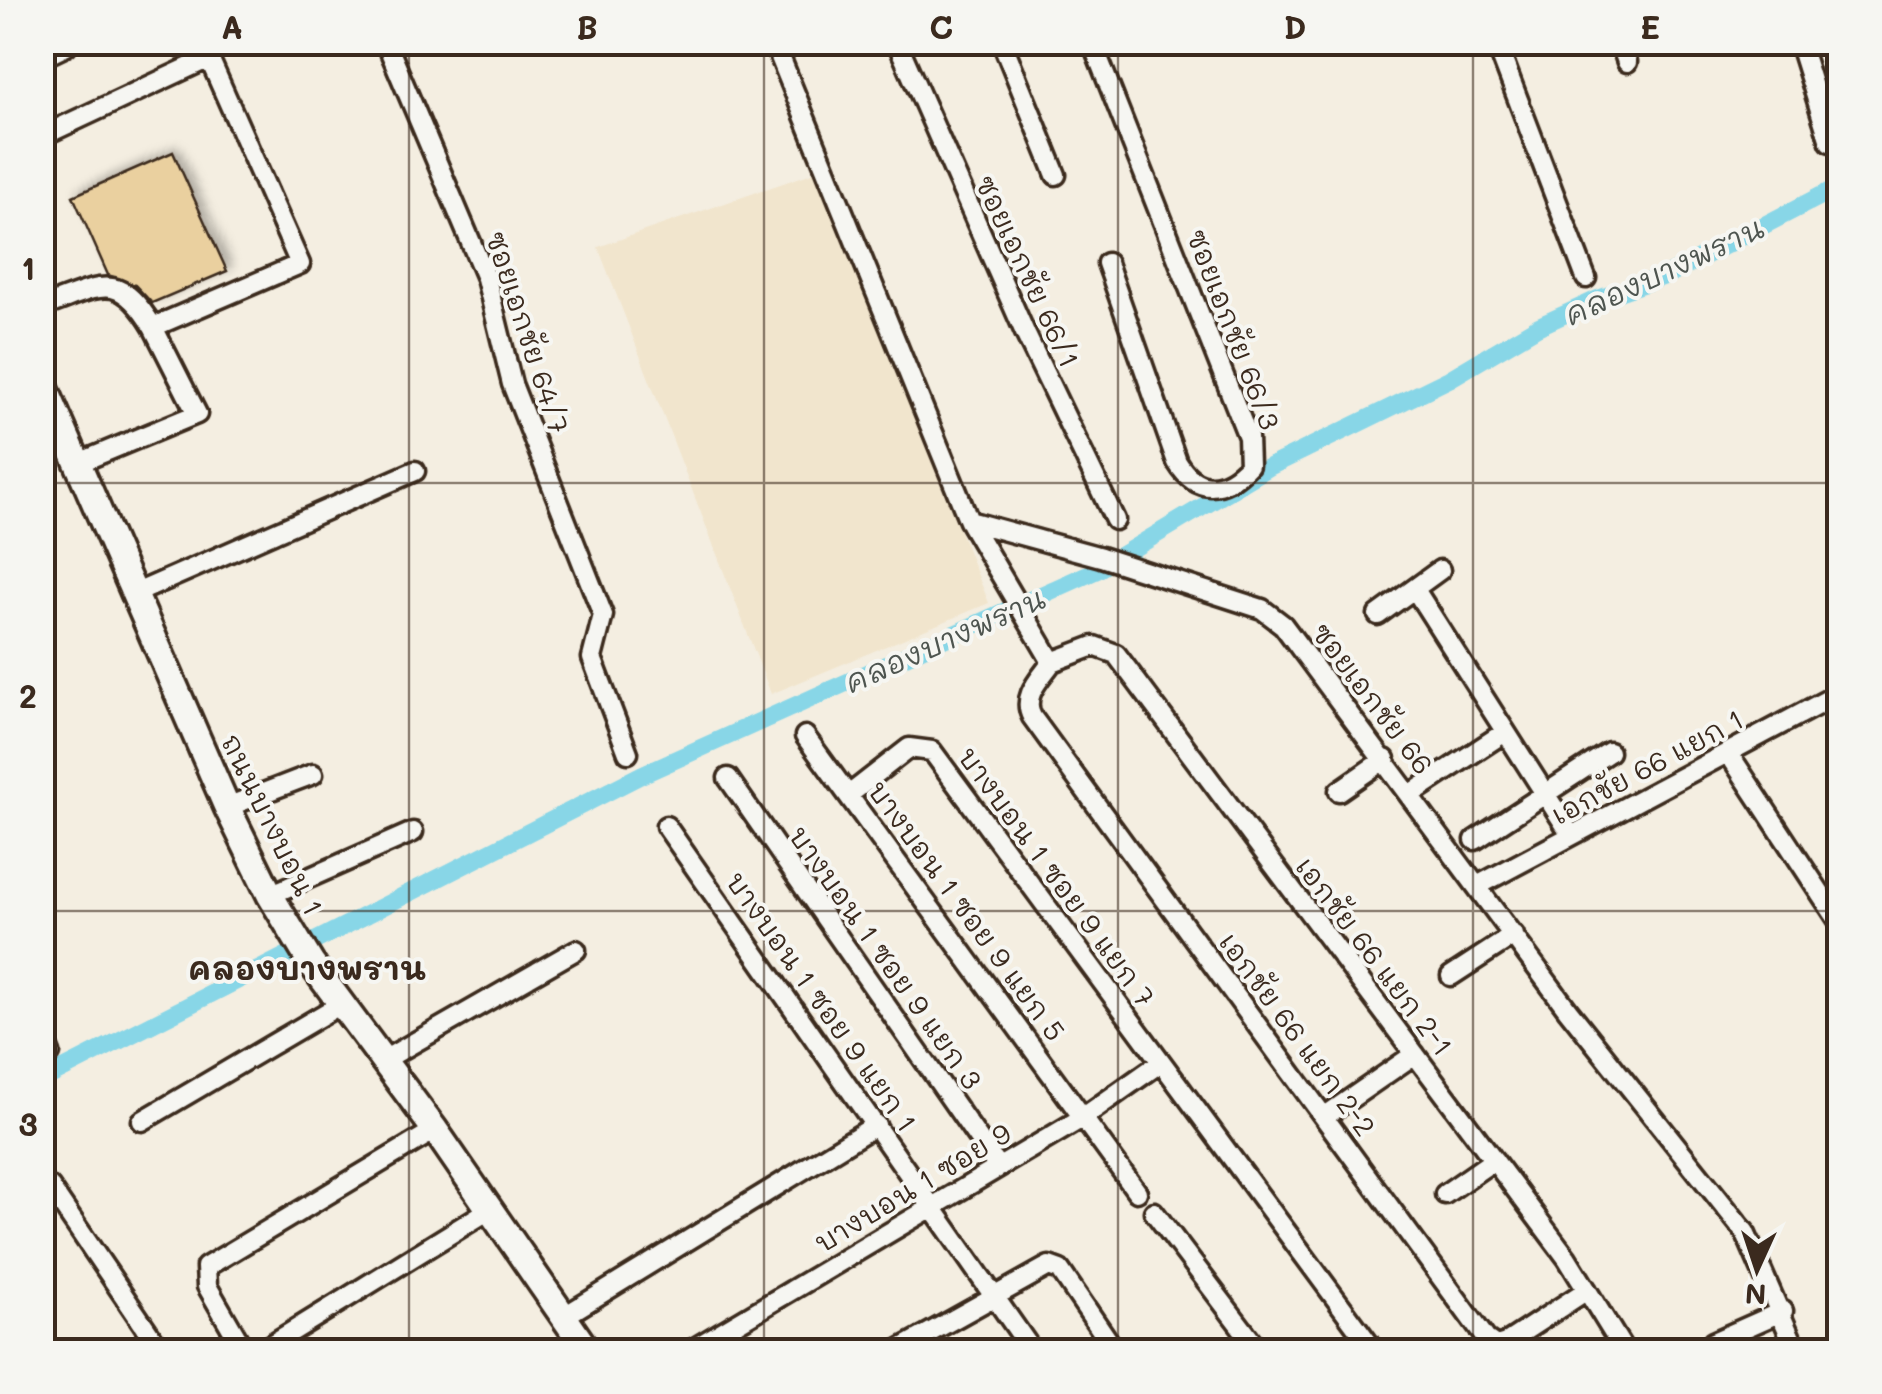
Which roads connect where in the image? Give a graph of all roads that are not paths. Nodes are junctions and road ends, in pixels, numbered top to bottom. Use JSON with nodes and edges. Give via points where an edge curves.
{"nodes":[{"id":1,"x":63,"y":42,"type":"edge"},
{"id":2,"x":386,"y":42,"type":"edge"},
{"id":3,"x":774,"y":42,"type":"edge"},
{"id":4,"x":897,"y":42,"type":"edge"},
{"id":5,"x":1002,"y":42,"type":"edge"},
{"id":6,"x":1092,"y":42,"type":"edge"},
{"id":7,"x":1496,"y":42,"type":"edge"},
{"id":8,"x":1620,"y":42,"type":"edge"},
{"id":9,"x":1800,"y":42,"type":"edge"},
{"id":10,"x":205,"y":50,"type":"edge"},
{"id":11,"x":42,"y":52,"type":"edge"},
{"id":12,"x":1627,"y":62,"type":"dead end"},
{"id":13,"x":42,"y":136,"type":"edge"},
{"id":14,"x":1830,"y":142,"type":"dead end"},
{"id":15,"x":1056,"y":175,"type":"dead end"},
{"id":16,"x":1107,"y":262,"type":"dead end"},
{"id":17,"x":1586,"y":278,"type":"dead end"},
{"id":18,"x":42,"y":308,"type":"edge"},
{"id":19,"x":153,"y":327,"type":"junction"},
{"id":20,"x":42,"y":381,"type":"edge"},
{"id":21,"x":76,"y":464,"type":"junction"},
{"id":22,"x":415,"y":471,"type":"dead end"},
{"id":23,"x":1115,"y":520,"type":"dead end"},
{"id":24,"x":968,"y":521,"type":"junction"},
{"id":25,"x":1440,"y":570,"type":"dead end"},
{"id":26,"x":1416,"y":591,"type":"junction"},
{"id":27,"x":134,"y":594,"type":"junction"},
{"id":28,"x":1378,"y":614,"type":"dead end"},
{"id":29,"x":1052,"y":662,"type":"junction"},
{"id":30,"x":1840,"y":693,"type":"edge"},
{"id":31,"x":1505,"y":732,"type":"junction"},
{"id":32,"x":805,"y":736,"type":"dead end"},
{"id":33,"x":1609,"y":752,"type":"dead end"},
{"id":34,"x":628,"y":753,"type":"dead end"},
{"id":35,"x":1729,"y":754,"type":"junction"},
{"id":36,"x":1386,"y":760,"type":"junction"},
{"id":37,"x":313,"y":774,"type":"dead end"},
{"id":38,"x":728,"y":778,"type":"dead end"},
{"id":39,"x":1338,"y":791,"type":"dead end"},
{"id":40,"x":850,"y":794,"type":"junction"},
{"id":41,"x":1411,"y":794,"type":"junction"},
{"id":42,"x":1545,"y":794,"type":"junction"},
{"id":43,"x":227,"y":808,"type":"junction"},
{"id":44,"x":1564,"y":824,"type":"dead end"},
{"id":45,"x":666,"y":826,"type":"dead end"},
{"id":46,"x":413,"y":832,"type":"dead end"},
{"id":47,"x":1475,"y":840,"type":"dead end"},
{"id":48,"x":1479,"y":885,"type":"junction"},
{"id":49,"x":270,"y":895,"type":"junction"},
{"id":50,"x":1840,"y":923,"type":"edge"},
{"id":51,"x":1514,"y":935,"type":"junction"},
{"id":52,"x":576,"y":950,"type":"dead end"},
{"id":53,"x":1452,"y":976,"type":"dead end"},
{"id":54,"x":342,"y":1004,"type":"junction"},
{"id":55,"x":42,"y":1034,"type":"edge"},
{"id":56,"x":50,"y":1052,"type":"dead end"},
{"id":57,"x":1415,"y":1054,"type":"junction"},
{"id":58,"x":382,"y":1061,"type":"junction"},
{"id":59,"x":1160,"y":1064,"type":"junction"},
{"id":60,"x":1324,"y":1117,"type":"junction"},
{"id":61,"x":1082,"y":1118,"type":"junction"},
{"id":62,"x":142,"y":1121,"type":"dead end"},
{"id":63,"x":876,"y":1125,"type":"junction"},
{"id":64,"x":435,"y":1130,"type":"junction"},
{"id":65,"x":1494,"y":1160,"type":"junction"},
{"id":66,"x":998,"y":1168,"type":"junction"},
{"id":67,"x":50,"y":1187,"type":"dead end"},
{"id":68,"x":1137,"y":1192,"type":"dead end"},
{"id":69,"x":1445,"y":1194,"type":"dead end"},
{"id":70,"x":932,"y":1208,"type":"junction"},
{"id":71,"x":489,"y":1210,"type":"junction"},
{"id":72,"x":1154,"y":1212,"type":"dead end"},
{"id":73,"x":1588,"y":1290,"type":"junction"},
{"id":74,"x":992,"y":1295,"type":"junction"},
{"id":75,"x":1783,"y":1311,"type":"junction"},
{"id":76,"x":563,"y":1318,"type":"junction"},
{"id":77,"x":920,"y":1346,"type":"edge"},
{"id":78,"x":577,"y":1348,"type":"edge"},
{"id":79,"x":162,"y":1352,"type":"edge"},
{"id":80,"x":246,"y":1352,"type":"edge"},
{"id":81,"x":259,"y":1352,"type":"edge"},
{"id":82,"x":688,"y":1352,"type":"edge"},
{"id":83,"x":896,"y":1352,"type":"edge"},
{"id":84,"x":1033,"y":1352,"type":"edge"},
{"id":85,"x":1116,"y":1352,"type":"edge"},
{"id":86,"x":1260,"y":1352,"type":"edge"},
{"id":87,"x":1375,"y":1352,"type":"edge"},
{"id":88,"x":1626,"y":1352,"type":"edge"},
{"id":89,"x":1706,"y":1352,"type":"edge"},
{"id":90,"x":1797,"y":1352,"type":"edge"}],
"edges":[{"from":1,"to":11,"type":"main road"},
{"from":2,"to":34,"type":"street","name":"ซอยเอกชัย 64/7","via":[[486,278],[512,384],[602,615],[592,658]]},
{"from":3,"to":24,"type":"street"},
{"from":4,"to":23,"type":"street","name":"ซอยเอกชัย 66/1"},
{"from":5,"to":15,"type":"street"},
{"from":6,"to":16,"type":"street","name":"ซอยเอกชัย 66/3","via":[[1248,437],[1249,465],[1222,486],[1195,484],[1177,462]]},
{"from":7,"to":17,"type":"street"},
{"from":8,"to":12,"type":"street"},
{"from":9,"to":14,"type":"street"},
{"from":10,"to":13,"type":"street"},
{"from":10,"to":19,"type":"street","via":[[300,264]]},
{"from":18,"to":19,"type":"street","via":[[116,288],[128,291]]},
{"from":19,"to":21,"type":"street","via":[[197,414]]},
{"from":20,"to":21,"type":"main road","name":"ถนนบางบอน 1"},
{"from":21,"to":27,"type":"main road","name":"ถนนบางบอน 1"},
{"from":22,"to":27,"type":"street"},
{"from":24,"to":29,"type":"street"},
{"from":24,"to":36,"type":"street","name":"ซอยเอกชัย 66","via":[[1262,609],[1283,625]]},
{"from":25,"to":26,"type":"street"},
{"from":26,"to":28,"type":"street"},
{"from":26,"to":31,"type":"street"},
{"from":27,"to":43,"type":"main road","name":"ถนนบางบอน 1"},
{"from":29,"to":57,"type":"street","name":"เอกชัย 66 แยก 2-1","via":[[1094,646],[1116,654]]},
{"from":29,"to":60,"type":"street","name":"เอกชัย 66 แยก 2-2","via":[[1027,702],[1032,717]]},
{"from":30,"to":35,"type":"street","name":"เอกชัย 66 แยก 1"},
{"from":31,"to":41,"type":"street"},
{"from":31,"to":42,"type":"street"},
{"from":32,"to":40,"type":"street","name":"บางบอน 1 ซอย 9 แยก 5"},
{"from":33,"to":42,"type":"street"},
{"from":35,"to":48,"type":"street","name":"เอกชัย 66 แยก 1"},
{"from":35,"to":50,"type":"street"},
{"from":36,"to":39,"type":"street"},
{"from":36,"to":41,"type":"street","name":"ซอยเอกชัย 66"},
{"from":37,"to":43,"type":"street"},
{"from":38,"to":66,"type":"street","name":"บางบอน 1 ซอย 9 แยก 3"},
{"from":40,"to":59,"type":"street","name":"บางบอน 1 ซอย 9 แยก 7","via":[[909,748],[932,751]]},
{"from":40,"to":61,"type":"street","name":"บางบอน 1 ซอย 9 แยก 5"},
{"from":41,"to":48,"type":"street","name":"ซอยเอกชัย 66"},
{"from":42,"to":44,"type":"street"},
{"from":42,"to":47,"type":"street"},
{"from":43,"to":49,"type":"main road","name":"ถนนบางบอน 1"},
{"from":45,"to":63,"type":"street","name":"บางบอน 1 ซอย 9 แยก 1"},
{"from":46,"to":49,"type":"street"},
{"from":48,"to":51,"type":"street","name":"ซอยเอกชัย 66"},
{"from":49,"to":54,"type":"main road","name":"ถนนบางบอน 1"},
{"from":51,"to":53,"type":"street"},
{"from":51,"to":75,"type":"street","name":"ซอยเอกชัย 66","via":[[1746,1232]]},
{"from":52,"to":58,"type":"street"},
{"from":54,"to":58,"type":"main road","name":"ถนนบางบอน 1"},
{"from":54,"to":62,"type":"street"},
{"from":55,"to":56,"type":"street"},
{"from":57,"to":60,"type":"street"},
{"from":57,"to":65,"type":"street","name":"เอกชัย 66 แยก 2-1"},
{"from":58,"to":64,"type":"main road","name":"ถนนบางบอน 1"},
{"from":59,"to":61,"type":"street","name":"บางบอน 1 ซอย 9"},
{"from":59,"to":87,"type":"street","name":"บางบอน 1 ซอย 9 แยก 7"},
{"from":60,"to":73,"type":"street","name":"เอกชัย 66 แยก 2-2","via":[[1496,1346]]},
{"from":61,"to":66,"type":"street","name":"บางบอน 1 ซอย 9"},
{"from":61,"to":68,"type":"street","name":"บางบอน 1 ซอย 9 แยก 5"},
{"from":63,"to":70,"type":"street","name":"บางบอน 1 ซอย 9 แยก 1"},
{"from":63,"to":76,"type":"street"},
{"from":64,"to":71,"type":"main road","name":"ถนนบางบอน 1"},
{"from":64,"to":80,"type":"street","via":[[206,1267],[206,1286]]},
{"from":65,"to":69,"type":"street"},
{"from":65,"to":73,"type":"street","name":"เอกชัย 66 แยก 2-1"},
{"from":66,"to":70,"type":"street","name":"บางบอน 1 ซอย 9"},
{"from":67,"to":79,"type":"street"},
{"from":70,"to":74,"type":"street","name":"บางบอน 1 ซอย 9 แยก 1"},
{"from":70,"to":82,"type":"street","name":"บางบอน 1 ซอย 9"},
{"from":71,"to":76,"type":"main road","name":"ถนนบางบอน 1"},
{"from":71,"to":81,"type":"street"},
{"from":72,"to":86,"type":"street"},
{"from":73,"to":88,"type":"street","name":"เอกชัย 66 แยก 2-1"},
{"from":74,"to":77,"type":"street"},
{"from":74,"to":84,"type":"street","name":"บางบอน 1 ซอย 9 แยก 1"},
{"from":74,"to":85,"type":"street","via":[[1038,1269],[1055,1267]]},
{"from":75,"to":89,"type":"street","via":[[1712,1342]]},
{"from":75,"to":90,"type":"street","name":"ซอยเอกชัย 66"},
{"from":76,"to":78,"type":"main road","name":"ถนนบางบอน 1"},
{"from":77,"to":83,"type":"street"}]}
